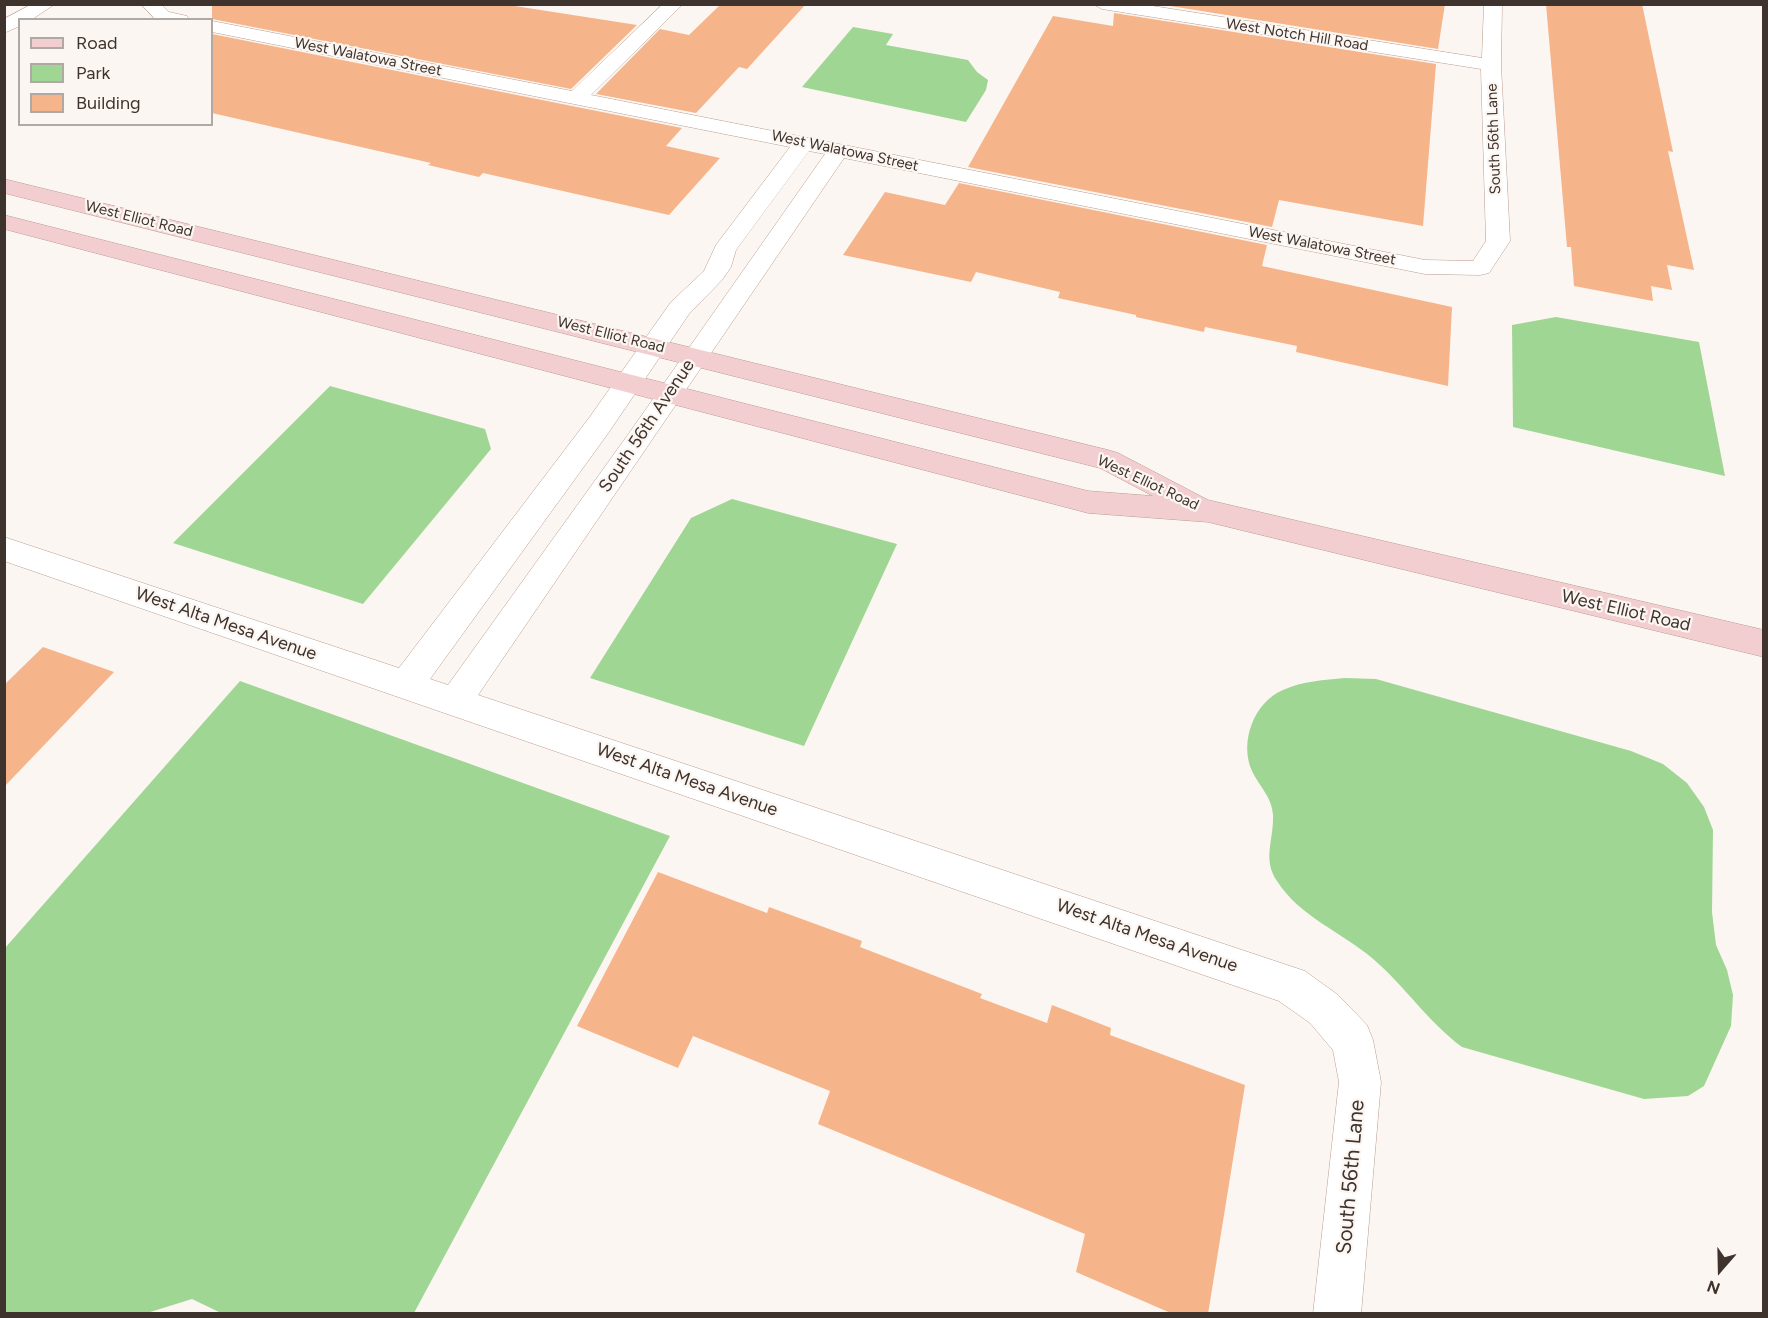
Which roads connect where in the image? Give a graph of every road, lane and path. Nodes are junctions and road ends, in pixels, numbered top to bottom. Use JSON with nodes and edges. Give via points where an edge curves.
{"nodes":[{"id":1,"x":46,"y":4,"type":"edge"},
{"id":2,"x":674,"y":4,"type":"edge"},
{"id":3,"x":1102,"y":4,"type":"edge"},
{"id":4,"x":1493,"y":4,"type":"edge"},
{"id":5,"x":149,"y":5,"type":"edge"},
{"id":6,"x":20,"y":18,"type":"edge"},
{"id":7,"x":172,"y":18,"type":"edge"},
{"id":8,"x":18,"y":19,"type":"edge"},
{"id":9,"x":213,"y":26,"type":"edge"},
{"id":10,"x":4,"y":27,"type":"edge"},
{"id":11,"x":1491,"y":65,"type":"junction"},
{"id":12,"x":577,"y":98,"type":"junction"},
{"id":13,"x":805,"y":142,"type":"junction"},
{"id":14,"x":839,"y":150,"type":"junction"},
{"id":15,"x":4,"y":186,"type":"edge"},
{"id":16,"x":4,"y":222,"type":"edge"},
{"id":17,"x":724,"y":250,"type":"junction"},
{"id":18,"x":762,"y":259,"type":"junction"},
{"id":19,"x":1480,"y":268,"type":"joint"},
{"id":20,"x":653,"y":345,"type":"junction"},
{"id":21,"x":695,"y":356,"type":"junction"},
{"id":22,"x":626,"y":383,"type":"junction"},
{"id":23,"x":669,"y":394,"type":"junction"},
{"id":24,"x":1208,"y":512,"type":"junction"},
{"id":25,"x":4,"y":549,"type":"edge"},
{"id":26,"x":1764,"y":644,"type":"edge"},
{"id":27,"x":406,"y":685,"type":"junction"},
{"id":28,"x":455,"y":701,"type":"junction"},
{"id":29,"x":1352,"y":1040,"type":"joint"},
{"id":30,"x":1337,"y":1314,"type":"edge"}],
"edges":[{"from":1,"to":6,"type":"street"},
{"from":2,"to":12,"type":"street"},
{"from":3,"to":11,"type":"street","name":"West Notch Hill Road"},
{"from":4,"to":11,"type":"street","name":"South 56th Lane"},
{"from":5,"to":7,"type":"street"},
{"from":8,"to":10,"type":"street"},
{"from":9,"to":12,"type":"street","name":"West Walatowa Street"},
{"from":11,"to":19,"type":"street","name":"South 56th Lane","via":[[1498,241]]},
{"from":12,"to":13,"type":"street","name":"West Walatowa Street"},
{"from":13,"to":14,"type":"street","name":"West Walatowa Street"},
{"from":13,"to":17,"type":"street"},
{"from":14,"to":18,"type":"street","name":"South 56th Avenue"},
{"from":14,"to":19,"type":"street","name":"West Walatowa Street","via":[[1425,267]]},
{"from":15,"to":20,"type":"main road","name":"West Elliot Road"},
{"from":16,"to":22,"type":"main road","name":"West Elliot Road"},
{"from":17,"to":18,"type":"street"},
{"from":17,"to":20,"type":"street","via":[[722,262]]},
{"from":18,"to":21,"type":"street","name":"South 56th Avenue"},
{"from":20,"to":21,"type":"main road","name":"West Elliot Road"},
{"from":20,"to":22,"type":"street"},
{"from":21,"to":23,"type":"street","name":"South 56th Avenue"},
{"from":21,"to":24,"type":"main road","name":"West Elliot Road","via":[[1108,460]]},
{"from":22,"to":23,"type":"main road","name":"West Elliot Road"},
{"from":22,"to":27,"type":"street"},
{"from":23,"to":24,"type":"main road","name":"West Elliot Road","via":[[1088,502]]},
{"from":23,"to":28,"type":"street","name":"South 56th Avenue"},
{"from":24,"to":26,"type":"main road","name":"West Elliot Road"},
{"from":25,"to":27,"type":"street","name":"West Alta Mesa Avenue"},
{"from":27,"to":28,"type":"street","name":"West Alta Mesa Avenue"},
{"from":28,"to":29,"type":"street","name":"West Alta Mesa Avenue","via":[[1291,985],[1324,1009]]},
{"from":29,"to":30,"type":"street","name":"South 56th Lane","via":[[1360,1082]]}]}
